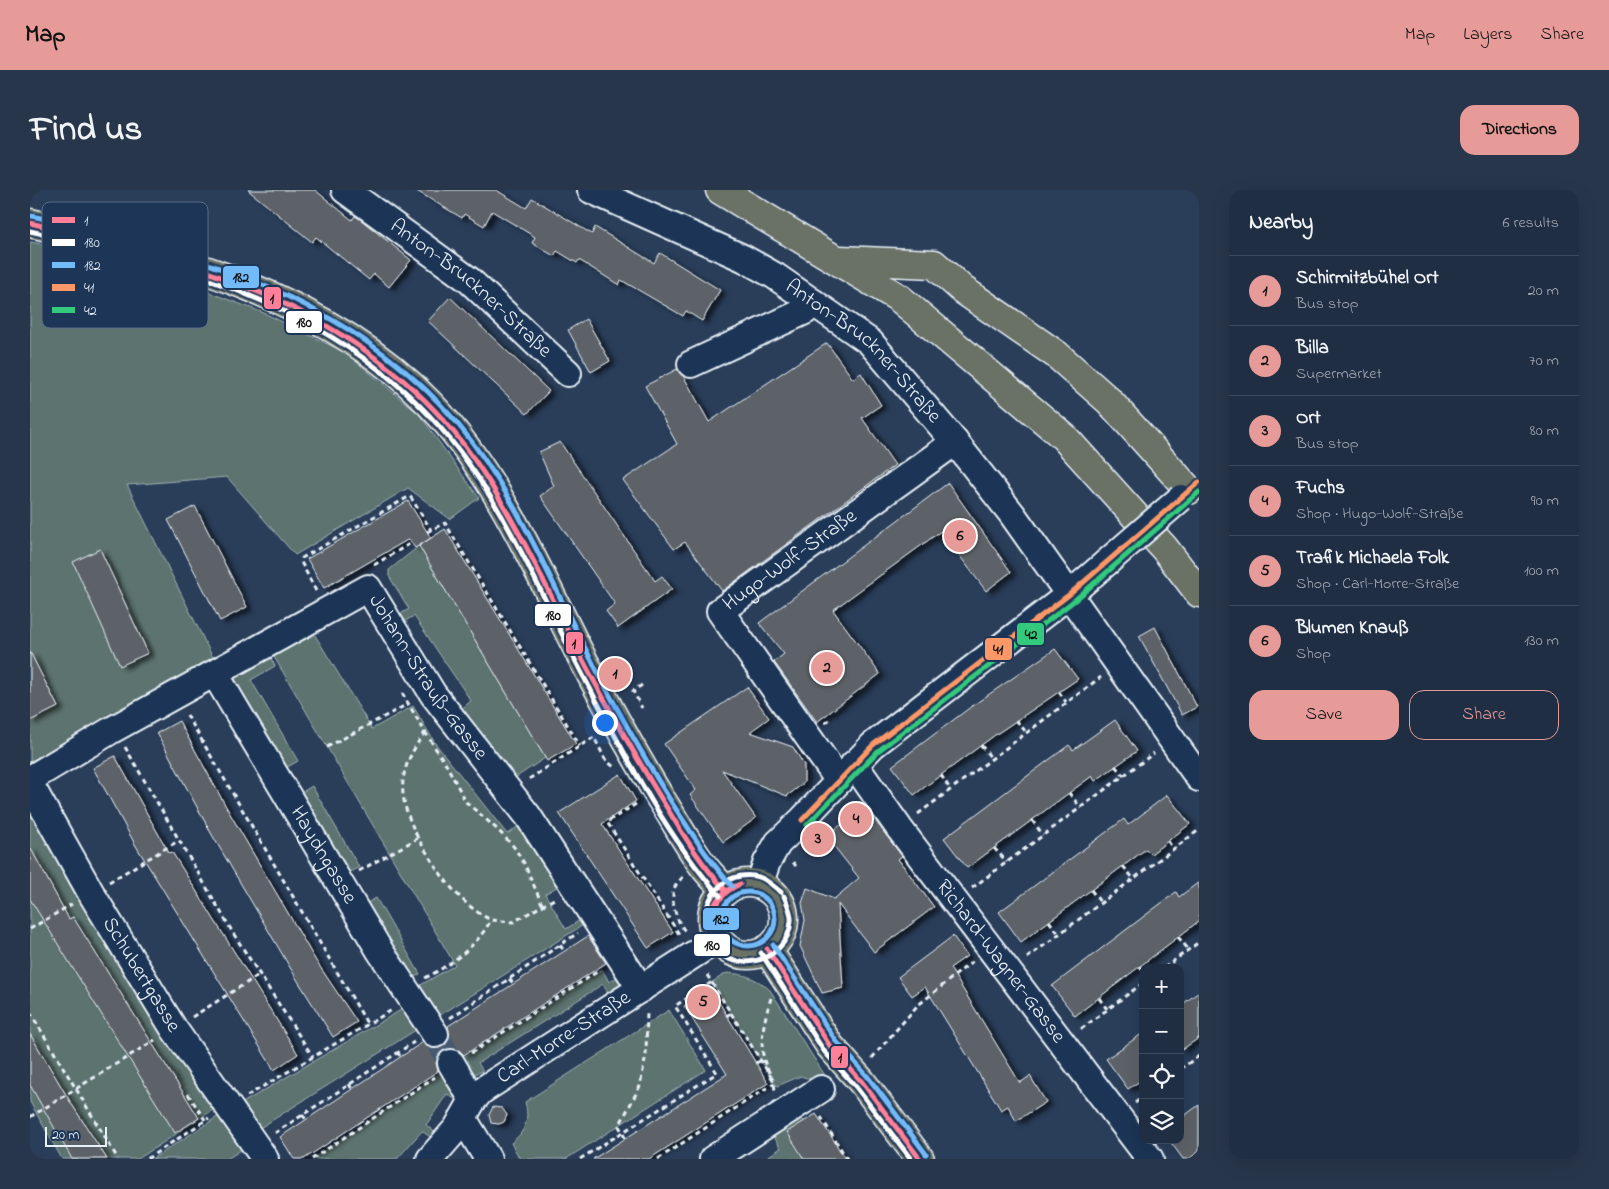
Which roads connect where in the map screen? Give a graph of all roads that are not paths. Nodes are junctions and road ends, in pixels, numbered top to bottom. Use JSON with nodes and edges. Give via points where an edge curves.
{"nodes":[{"id":1,"x":346,"y":190,"type":"edge"},
{"id":2,"x":591,"y":190,"type":"edge"},
{"id":3,"x":720,"y":190,"type":"edge"},
{"id":4,"x":837,"y":260,"type":"junction"},
{"id":5,"x":208,"y":271,"type":"edge"},
{"id":6,"x":814,"y":303,"type":"junction"},
{"id":7,"x":691,"y":364,"type":"dead end"},
{"id":8,"x":568,"y":373,"type":"dead end"},
{"id":9,"x":956,"y":442,"type":"junction"},
{"id":10,"x":1190,"y":490,"type":"edge"},
{"id":11,"x":1199,"y":593,"type":"edge"},
{"id":12,"x":1070,"y":594,"type":"junction"},
{"id":13,"x":215,"y":674,"type":"junction"},
{"id":14,"x":847,"y":773,"type":"junction"},
{"id":15,"x":1199,"y":778,"type":"edge"},
{"id":16,"x":30,"y":779,"type":"edge"},
{"id":17,"x":30,"y":784,"type":"edge"},
{"id":18,"x":759,"y":885,"type":"junction"},
{"id":19,"x":726,"y":891,"type":"junction"},
{"id":20,"x":718,"y":939,"type":"junction"},
{"id":21,"x":767,"y":950,"type":"junction"},
{"id":22,"x":644,"y":999,"type":"junction"},
{"id":23,"x":433,"y":1032,"type":"tunnel mouth"},
{"id":24,"x":451,"y":1063,"type":"tunnel mouth"},
{"id":25,"x":815,"y":1093,"type":"road end"},
{"id":26,"x":468,"y":1109,"type":"junction"},
{"id":27,"x":265,"y":1159,"type":"edge"},
{"id":28,"x":430,"y":1159,"type":"edge"},
{"id":29,"x":488,"y":1159,"type":"edge"},
{"id":30,"x":713,"y":1159,"type":"edge"},
{"id":31,"x":920,"y":1159,"type":"edge"},
{"id":32,"x":1150,"y":1159,"type":"edge"}],
"edges":[{"from":1,"to":8,"type":"street","name":"Anton-Bruckner-Straße","via":[[469,280]]},
{"from":2,"to":6,"type":"street","name":"Anton-Bruckner-Straße","via":[[744,258]]},
{"from":3,"to":4,"type":"main road"},
{"from":4,"to":10,"type":"main road","via":[[934,264],[963,290],[1057,355],[1101,394]]},
{"from":4,"to":11,"type":"main road","via":[[899,298],[1064,437],[1166,549]]},
{"from":5,"to":19,"type":"main road","via":[[292,305],[363,347],[429,403],[482,471],[638,761],[702,865]]},
{"from":6,"to":7,"type":"street","via":[[805,311]]},
{"from":6,"to":9,"type":"street","name":"Anton-Bruckner-Straße","via":[[870,342]]},
{"from":9,"to":12,"type":"street","name":"Anton-Bruckner-Straße"},
{"from":9,"to":14,"type":"street","name":"Hugo-Wolf-Straße","via":[[720,611]]},
{"from":10,"to":12,"type":"street","bridge":true},
{"from":12,"to":14,"type":"street","via":[[873,745]]},
{"from":12,"to":15,"type":"street"},
{"from":13,"to":16,"type":"street","name":"Johann-Strauß-Gasse","via":[[110,730]]},
{"from":13,"to":22,"type":"street","name":"Johann-Strauß-Gasse","via":[[368,588],[433,694],[528,816]]},
{"from":13,"to":23,"type":"street","name":"Haydngasse","via":[[339,883]]},
{"from":14,"to":18,"type":"street","via":[[778,843]]},
{"from":14,"to":32,"type":"street","name":"Richard-Wagner-Gasse","via":[[899,828]]},
{"from":17,"to":27,"type":"street","name":"Schubertgasse","via":[[91,893],[174,1029]]},
{"from":18,"to":19,"type":"main road","via":[[736,885]]},
{"from":18,"to":21,"type":"main road","via":[[777,898],[783,909],[784,920],[779,937]]},
{"from":19,"to":20,"type":"main road","via":[[719,898],[712,918]]},
{"from":20,"to":21,"type":"main road","via":[[735,953],[757,954]]},
{"from":20,"to":22,"type":"street","name":"Carl-Morre-Straße"},
{"from":21,"to":31,"type":"main road","via":[[830,1046],[862,1082]]},
{"from":22,"to":26,"type":"street","name":"Carl-Morre-Straße","via":[[481,1091]]},
{"from":24,"to":26,"type":"street"},
{"from":25,"to":30,"type":"street"},
{"from":26,"to":28,"type":"street","name":"Carl-Morre-Straße"},
{"from":26,"to":29,"type":"street"}]}
